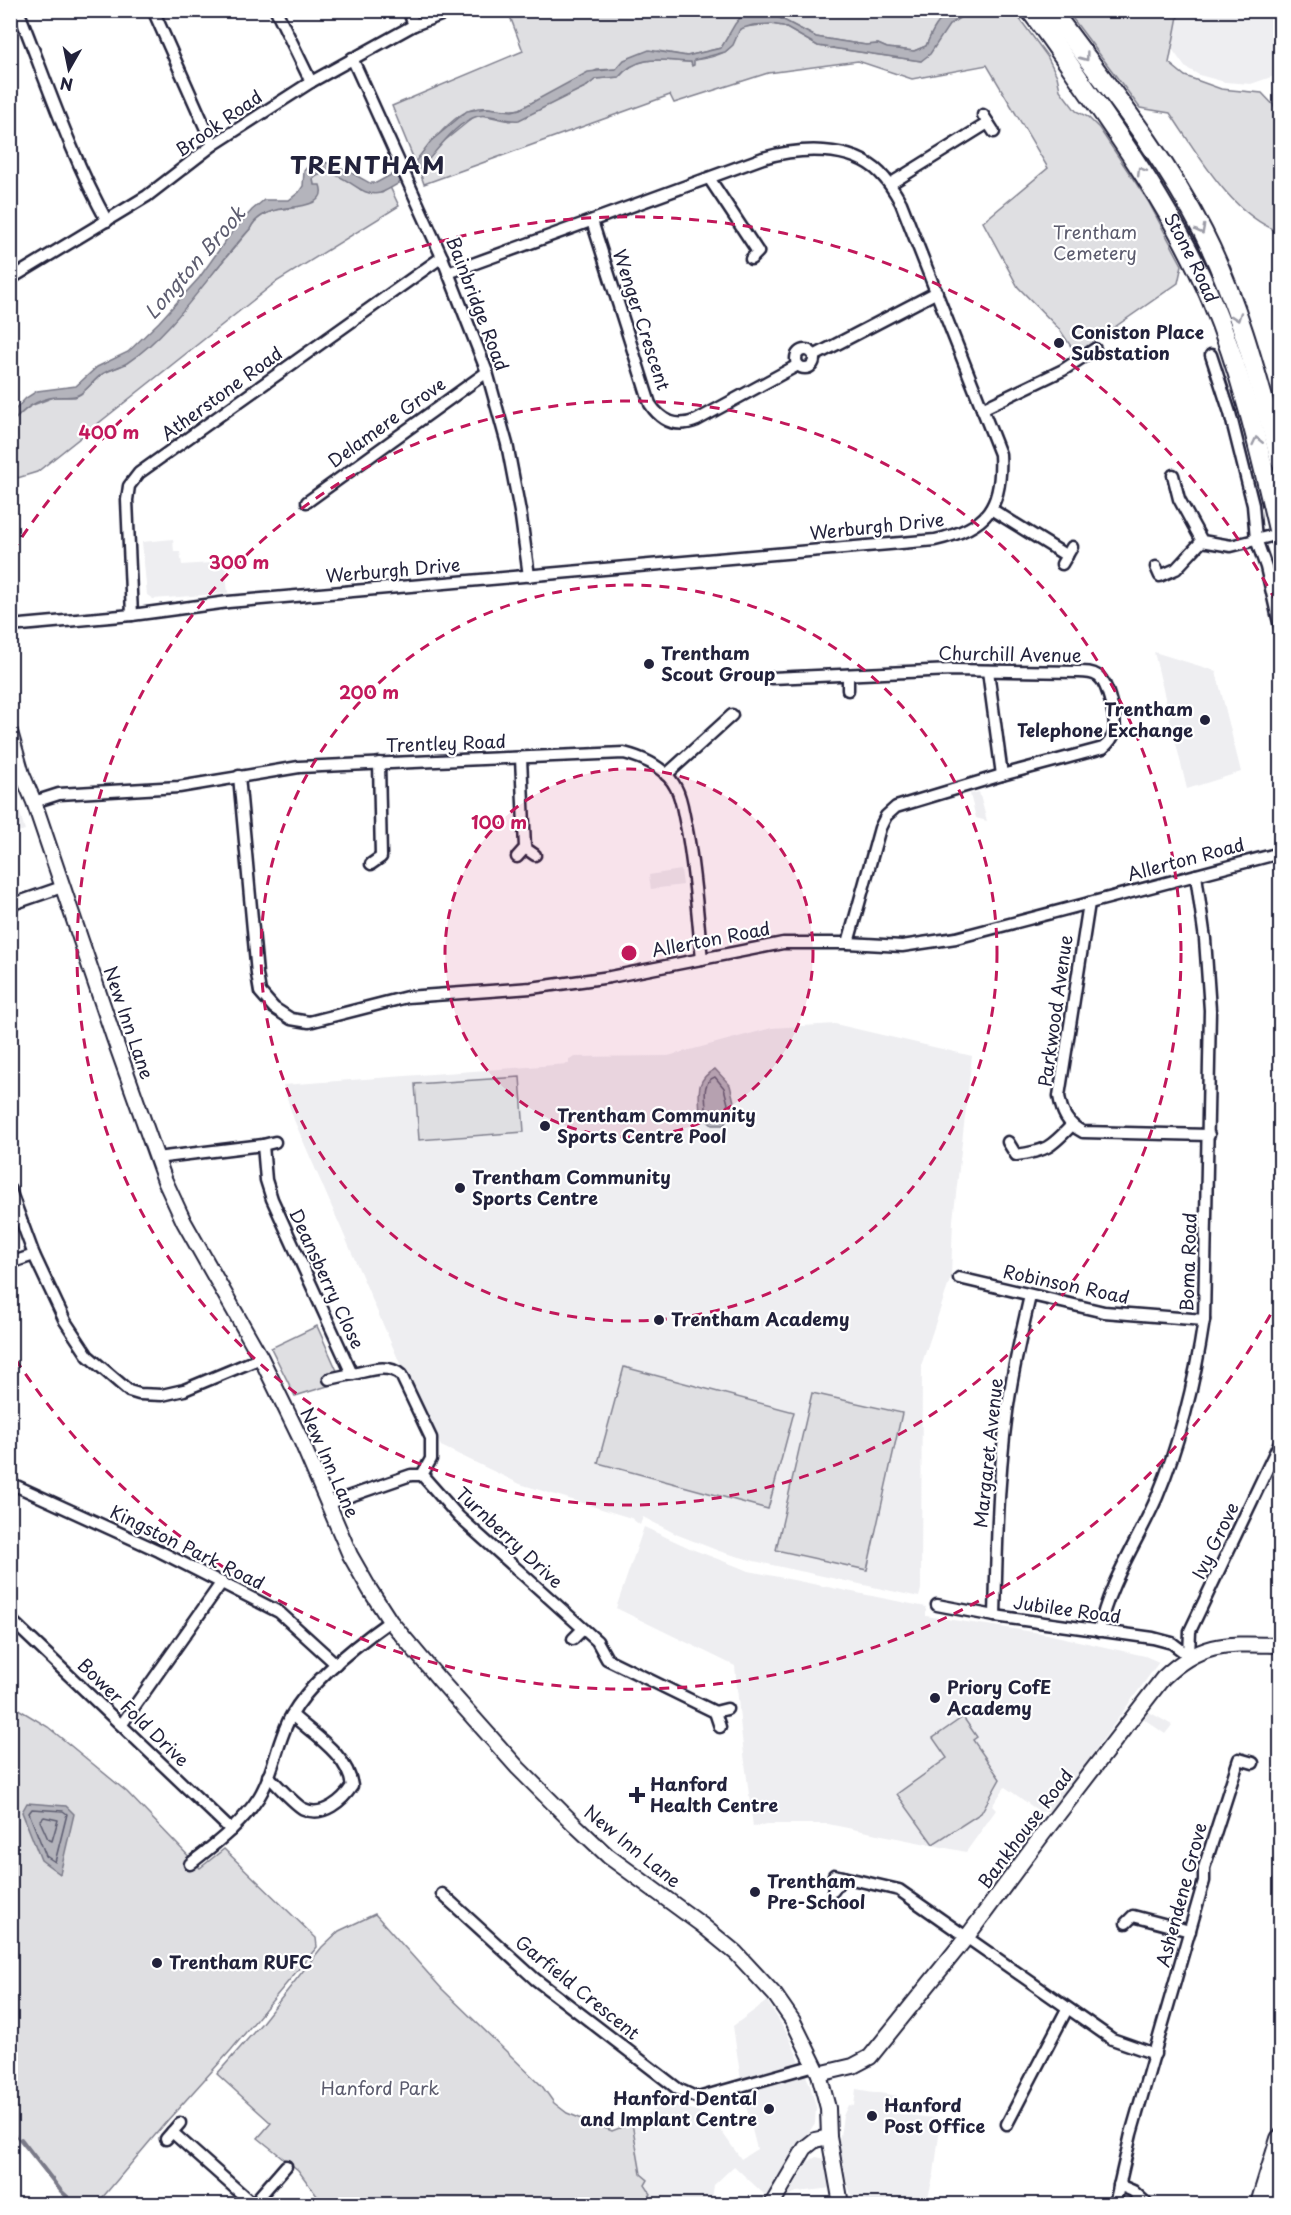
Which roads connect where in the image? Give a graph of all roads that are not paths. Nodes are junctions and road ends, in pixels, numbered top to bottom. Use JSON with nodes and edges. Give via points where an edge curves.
{"nodes":[{"id":1,"x":18,"y":10,"type":"edge"},
{"id":2,"x":153,"y":10,"type":"edge"},
{"id":3,"x":276,"y":10,"type":"edge"},
{"id":4,"x":408,"y":10,"type":"edge"},
{"id":5,"x":454,"y":10,"type":"edge"},
{"id":6,"x":1030,"y":10,"type":"edge"},
{"id":7,"x":1051,"y":10,"type":"edge"},
{"id":8,"x":414,"y":25,"type":"junction"},
{"id":9,"x":352,"y":58,"type":"junction"},
{"id":10,"x":311,"y":82,"type":"junction"},
{"id":11,"x":988,"y":123,"type":"dead end"},
{"id":12,"x":213,"y":145,"type":"junction"},
{"id":13,"x":709,"y":178,"type":"junction"},
{"id":14,"x":890,"y":184,"type":"junction"},
{"id":15,"x":107,"y":221,"type":"junction"},
{"id":16,"x":592,"y":221,"type":"junction"},
{"id":17,"x":442,"y":257,"type":"junction"},
{"id":18,"x":751,"y":259,"type":"dead end"},
{"id":19,"x":448,"y":273,"type":"junction"},
{"id":20,"x":10,"y":279,"type":"edge"},
{"id":21,"x":937,"y":292,"type":"junction"},
{"id":22,"x":1095,"y":349,"type":"dead end"},
{"id":23,"x":1211,"y":355,"type":"dead end"},
{"id":24,"x":487,"y":372,"type":"junction"},
{"id":25,"x":982,"y":409,"type":"junction"},
{"id":26,"x":1281,"y":460,"type":"edge"},
{"id":27,"x":1173,"y":475,"type":"dead end"},
{"id":28,"x":307,"y":502,"type":"dead end"},
{"id":29,"x":991,"y":509,"type":"junction"},
{"id":30,"x":1280,"y":536,"type":"edge"},
{"id":31,"x":1256,"y":539,"type":"junction"},
{"id":32,"x":1202,"y":541,"type":"junction"},
{"id":33,"x":1067,"y":556,"type":"dead end"},
{"id":34,"x":1156,"y":567,"type":"dead end"},
{"id":35,"x":529,"y":576,"type":"junction"},
{"id":36,"x":132,"y":615,"type":"junction"},
{"id":37,"x":10,"y":626,"type":"edge"},
{"id":38,"x":1280,"y":627,"type":"edge"},
{"id":39,"x":988,"y":670,"type":"junction"},
{"id":40,"x":848,"y":675,"type":"junction"},
{"id":41,"x":772,"y":678,"type":"dead end"},
{"id":42,"x":848,"y":690,"type":"dead end"},
{"id":43,"x":732,"y":716,"type":"dead end"},
{"id":44,"x":723,"y":724,"type":"junction"},
{"id":45,"x":10,"y":732,"type":"edge"},
{"id":46,"x":732,"y":734,"type":"dead end"},
{"id":47,"x":522,"y":758,"type":"junction"},
{"id":48,"x":379,"y":763,"type":"junction"},
{"id":49,"x":666,"y":775,"type":"junction"},
{"id":50,"x":1002,"y":775,"type":"junction"},
{"id":51,"x":239,"y":776,"type":"junction"},
{"id":52,"x":34,"y":802,"type":"junction"},
{"id":53,"x":525,"y":848,"type":"junction"},
{"id":54,"x":1281,"y":853,"type":"edge"},
{"id":55,"x":535,"y":855,"type":"dead end"},
{"id":56,"x":517,"y":857,"type":"dead end"},
{"id":57,"x":371,"y":864,"type":"dead end"},
{"id":58,"x":1196,"y":875,"type":"junction"},
{"id":59,"x":62,"y":886,"type":"junction"},
{"id":60,"x":1089,"y":903,"type":"junction"},
{"id":61,"x":10,"y":905,"type":"edge"},
{"id":62,"x":848,"y":943,"type":"junction"},
{"id":63,"x":702,"y":959,"type":"junction"},
{"id":64,"x":1071,"y":1126,"type":"junction"},
{"id":65,"x":1209,"y":1135,"type":"junction"},
{"id":66,"x":1008,"y":1142,"type":"dead end"},
{"id":67,"x":276,"y":1143,"type":"dead end"},
{"id":68,"x":263,"y":1145,"type":"junction"},
{"id":69,"x":156,"y":1158,"type":"junction"},
{"id":70,"x":10,"y":1190,"type":"edge"},
{"id":71,"x":34,"y":1255,"type":"junction"},
{"id":72,"x":10,"y":1263,"type":"edge"},
{"id":73,"x":959,"y":1278,"type":"dead end"},
{"id":74,"x":1030,"y":1296,"type":"junction"},
{"id":75,"x":1204,"y":1320,"type":"junction"},
{"id":76,"x":261,"y":1358,"type":"junction"},
{"id":77,"x":352,"y":1374,"type":"junction"},
{"id":78,"x":329,"y":1379,"type":"dead end"},
{"id":79,"x":1281,"y":1442,"type":"edge"},
{"id":80,"x":422,"y":1475,"type":"junction"},
{"id":81,"x":10,"y":1483,"type":"edge"},
{"id":82,"x":327,"y":1504,"type":"junction"},
{"id":83,"x":222,"y":1582,"type":"junction"},
{"id":84,"x":937,"y":1605,"type":"dead end"},
{"id":85,"x":995,"y":1616,"type":"junction"},
{"id":86,"x":10,"y":1619,"type":"edge"},
{"id":87,"x":390,"y":1621,"type":"junction"},
{"id":88,"x":583,"y":1629,"type":"junction"},
{"id":89,"x":1099,"y":1631,"type":"junction"},
{"id":90,"x":573,"y":1639,"type":"dead end"},
{"id":91,"x":1281,"y":1645,"type":"edge"},
{"id":92,"x":1189,"y":1656,"type":"junction"},
{"id":93,"x":336,"y":1664,"type":"junction"},
{"id":94,"x":727,"y":1709,"type":"dead end"},
{"id":95,"x":715,"y":1712,"type":"junction"},
{"id":96,"x":292,"y":1715,"type":"junction"},
{"id":97,"x":122,"y":1725,"type":"junction"},
{"id":98,"x":720,"y":1726,"type":"dead end"},
{"id":99,"x":1252,"y":1763,"type":"dead end"},
{"id":100,"x":268,"y":1776,"type":"junction"},
{"id":101,"x":231,"y":1830,"type":"junction"},
{"id":102,"x":190,"y":1864,"type":"dead end"},
{"id":103,"x":833,"y":1891,"type":"dead end"},
{"id":104,"x":442,"y":1894,"type":"dead end"},
{"id":105,"x":1130,"y":1915,"type":"dead end"},
{"id":106,"x":1190,"y":1931,"type":"junction"},
{"id":107,"x":966,"y":1938,"type":"junction"},
{"id":108,"x":1067,"y":2009,"type":"junction"},
{"id":109,"x":1155,"y":2054,"type":"junction"},
{"id":110,"x":817,"y":2070,"type":"junction"},
{"id":111,"x":1007,"y":2124,"type":"dead end"},
{"id":112,"x":173,"y":2131,"type":"dead end"},
{"id":113,"x":829,"y":2137,"type":"junction"},
{"id":114,"x":1281,"y":2139,"type":"edge"},
{"id":115,"x":286,"y":2166,"type":"dead end"},
{"id":116,"x":1119,"y":2185,"type":"junction"},
{"id":117,"x":1272,"y":2199,"type":"edge"},
{"id":118,"x":253,"y":2204,"type":"edge"},
{"id":119,"x":772,"y":2205,"type":"edge"},
{"id":120,"x":841,"y":2205,"type":"edge"},
{"id":121,"x":1115,"y":2205,"type":"edge"},
{"id":122,"x":1147,"y":2205,"type":"edge"}],
"edges":[{"from":1,"to":15,"type":"street"},
{"from":2,"to":12,"type":"street"},
{"from":3,"to":10,"type":"street"},
{"from":4,"to":8,"type":"street"},
{"from":5,"to":8,"type":"street","name":"Brook Road"},
{"from":30,"to":6,"type":"highway","name":"Stone Road","one_way":true,"via":[[1237,370],[1200,274],[1173,220]]},
{"from":7,"to":26,"type":"highway","name":"Stone Road","one_way":true,"via":[[1170,173],[1202,230],[1237,315]]},
{"from":8,"to":9,"type":"street","name":"Brook Road"},
{"from":9,"to":10,"type":"street","name":"Brook Road"},
{"from":9,"to":17,"type":"street","name":"Bainbridge Road"},
{"from":10,"to":12,"type":"street","name":"Brook Road"},
{"from":11,"to":14,"type":"street"},
{"from":12,"to":15,"type":"street","name":"Brook Road"},
{"from":13,"to":14,"type":"street","via":[[763,158],[806,150],[863,161]]},
{"from":13,"to":16,"type":"street"},
{"from":13,"to":18,"type":"street","via":[[758,252]]},
{"from":14,"to":21,"type":"street"},
{"from":15,"to":20,"type":"street","name":"Brook Road"},
{"from":16,"to":19,"type":"street"},
{"from":16,"to":21,"type":"street","name":"Wenger Crescent","via":[[650,404],[657,415],[675,424],[697,420],[798,365],[810,366],[814,356]]},
{"from":17,"to":19,"type":"street","name":"Bainbridge Road"},
{"from":17,"to":36,"type":"street","name":"Atherstone Road","via":[[139,473],[129,486],[127,500]]},
{"from":19,"to":24,"type":"street","name":"Bainbridge Road"},
{"from":21,"to":25,"type":"street"},
{"from":22,"to":25,"type":"street","via":[[1063,370]]},
{"from":23,"to":31,"type":"street","via":[[1253,505]]},
{"from":24,"to":28,"type":"street","name":"Delamere Grove"},
{"from":24,"to":35,"type":"street","name":"Bainbridge Road","via":[[507,444]]},
{"from":25,"to":29,"type":"street","via":[[1000,454],[1001,475]]},
{"from":27,"to":32,"type":"street","via":[[1179,499]]},
{"from":29,"to":33,"type":"street"},
{"from":29,"to":35,"type":"street","name":"Werburgh Drive","via":[[978,524],[935,540]]},
{"from":30,"to":31,"type":"street"},
{"from":31,"to":32,"type":"street","via":[[1231,546]]},
{"from":31,"to":38,"type":"street"},
{"from":32,"to":34,"type":"street","via":[[1176,569],[1160,576]]},
{"from":35,"to":36,"type":"street","name":"Werburgh Drive","via":[[228,602]]},
{"from":36,"to":37,"type":"street","name":"Werburgh Drive"},
{"from":39,"to":40,"type":"street","name":"Churchill Avenue"},
{"from":39,"to":50,"type":"street"},
{"from":39,"to":50,"type":"street","name":"Churchill Avenue","via":[[1090,672],[1100,677],[1107,688],[1114,724],[1111,741],[1103,748]]},
{"from":40,"to":41,"type":"street","name":"Churchill Avenue","via":[[788,683]]},
{"from":40,"to":42,"type":"street"},
{"from":43,"to":44,"type":"street"},
{"from":44,"to":46,"type":"street"},
{"from":44,"to":49,"type":"street"},
{"from":45,"to":52,"type":"street","name":"New Inn Lane"},
{"from":47,"to":48,"type":"street","name":"Trentley Road"},
{"from":47,"to":49,"type":"street","name":"Trentley Road","via":[[624,753],[641,758]]},
{"from":47,"to":53,"type":"street"},
{"from":48,"to":51,"type":"street","name":"Trentley Road","via":[[299,767]]},
{"from":48,"to":57,"type":"street","via":[[385,860]]},
{"from":49,"to":63,"type":"street","name":"Trentley Road","via":[[676,789],[691,849]]},
{"from":50,"to":62,"type":"street","via":[[896,807],[886,816]]},
{"from":51,"to":52,"type":"street","name":"Trentley Road","via":[[179,787],[59,794]]},
{"from":51,"to":63,"type":"street","name":"Allerton Road","via":[[260,992],[291,1020],[309,1022],[407,997],[531,988]]},
{"from":52,"to":59,"type":"street","name":"New Inn Lane"},
{"from":53,"to":55,"type":"street"},
{"from":53,"to":56,"type":"street"},
{"from":54,"to":58,"type":"street","name":"Allerton Road"},
{"from":58,"to":60,"type":"street","name":"Allerton Road"},
{"from":58,"to":65,"type":"street","name":"Boma Road","via":[[1210,1010]]},
{"from":59,"to":61,"type":"street"},
{"from":59,"to":69,"type":"street","name":"New Inn Lane"},
{"from":60,"to":62,"type":"street","name":"Allerton Road","via":[[956,938],[902,946]]},
{"from":60,"to":64,"type":"street","name":"Parkwood Avenue","via":[[1059,1096]]},
{"from":62,"to":63,"type":"street","name":"Allerton Road","via":[[783,943]]},
{"from":64,"to":65,"type":"street","via":[[1083,1132]]},
{"from":64,"to":66,"type":"street","via":[[1045,1149],[1013,1160]]},
{"from":65,"to":75,"type":"street","name":"Boma Road"},
{"from":67,"to":68,"type":"street"},
{"from":68,"to":69,"type":"street"},
{"from":68,"to":77,"type":"street","name":"Deansberry Close","via":[[272,1199]]},
{"from":69,"to":76,"type":"street","name":"New Inn Lane","via":[[183,1222]]},
{"from":70,"to":71,"type":"street"},
{"from":71,"to":72,"type":"street"},
{"from":71,"to":76,"type":"street","via":[[65,1321],[88,1356],[129,1391],[173,1393]]},
{"from":73,"to":74,"type":"street","name":"Robinson Road"},
{"from":74,"to":75,"type":"street","name":"Robinson Road","via":[[1104,1312]]},
{"from":74,"to":85,"type":"street","name":"Margaret Avenue","via":[[1011,1387],[1002,1464]]},
{"from":75,"to":89,"type":"street","name":"Boma Road","via":[[1197,1368],[1173,1457],[1103,1609]]},
{"from":76,"to":82,"type":"street","name":"New Inn Lane"},
{"from":77,"to":78,"type":"street"},
{"from":77,"to":80,"type":"street","name":"Deansberry Close","via":[[384,1368],[401,1375],[431,1438],[431,1459]]},
{"from":79,"to":92,"type":"street","name":"Ivy Grove","via":[[1190,1631]]},
{"from":80,"to":82,"type":"street","via":[[411,1474]]},
{"from":80,"to":88,"type":"street","name":"Turnberry Drive","via":[[459,1517]]},
{"from":81,"to":83,"type":"street","name":"Kingston Park Road"},
{"from":82,"to":87,"type":"street","name":"New Inn Lane","via":[[350,1555]]},
{"from":83,"to":93,"type":"street","name":"Kingston Park Road","via":[[279,1612]]},
{"from":83,"to":97,"type":"street"},
{"from":84,"to":85,"type":"street","name":"Jubilee Road"},
{"from":85,"to":89,"type":"street","name":"Jubilee Road"},
{"from":86,"to":97,"type":"street","name":"Bower Fold Drive"},
{"from":87,"to":93,"type":"street"},
{"from":87,"to":110,"type":"street","name":"New Inn Lane","via":[[518,1768],[574,1824],[608,1856],[702,1924],[750,1966],[793,2021]]},
{"from":88,"to":90,"type":"street"},
{"from":88,"to":95,"type":"street","name":"Turnberry Drive","via":[[597,1641],[607,1659]]},
{"from":89,"to":92,"type":"street","name":"Jubilee Road","via":[[1163,1640]]},
{"from":91,"to":92,"type":"street","name":"Bankhouse Road","via":[[1226,1644]]},
{"from":92,"to":107,"type":"street","name":"Bankhouse Road","via":[[1163,1678]]},
{"from":93,"to":96,"type":"street"},
{"from":94,"to":95,"type":"street"},
{"from":95,"to":98,"type":"street"},
{"from":96,"to":100,"type":"street"},
{"from":96,"to":100,"type":"street","via":[[344,1761],[352,1786],[335,1805],[316,1811],[303,1809]]},
{"from":97,"to":101,"type":"street","name":"Bower Fold Drive"},
{"from":99,"to":106,"type":"street","name":"Ashendene Grove","via":[[1239,1759],[1204,1868]]},
{"from":100,"to":101,"type":"street","via":[[259,1796]]},
{"from":101,"to":102,"type":"street"},
{"from":103,"to":107,"type":"street","via":[[839,1876],[899,1890]]},
{"from":104,"to":110,"type":"street","name":"Garfield Crescent","via":[[535,1979],[678,2089],[698,2098]]},
{"from":105,"to":106,"type":"street"},
{"from":106,"to":109,"type":"street","name":"Ashendene Grove"},
{"from":107,"to":108,"type":"street"},
{"from":107,"to":110,"type":"street","name":"Bankhouse Road","via":[[870,2057],[852,2066]]},
{"from":108,"to":109,"type":"street","via":[[1112,2039]]},
{"from":108,"to":111,"type":"street"},
{"from":109,"to":116,"type":"street","name":"Ashendene Grove"},
{"from":110,"to":113,"type":"street","name":"New Inn Lane","via":[[828,2108]]},
{"from":112,"to":118,"type":"street"},
{"from":113,"to":119,"type":"street","via":[[805,2148]]},
{"from":113,"to":120,"type":"street","name":"New Inn Lane"},
{"from":114,"to":117,"type":"highway"},
{"from":115,"to":118,"type":"street"},
{"from":116,"to":121,"type":"street","name":"Ashendene Grove"},
{"from":116,"to":122,"type":"street","via":[[1133,2191]]}]}
